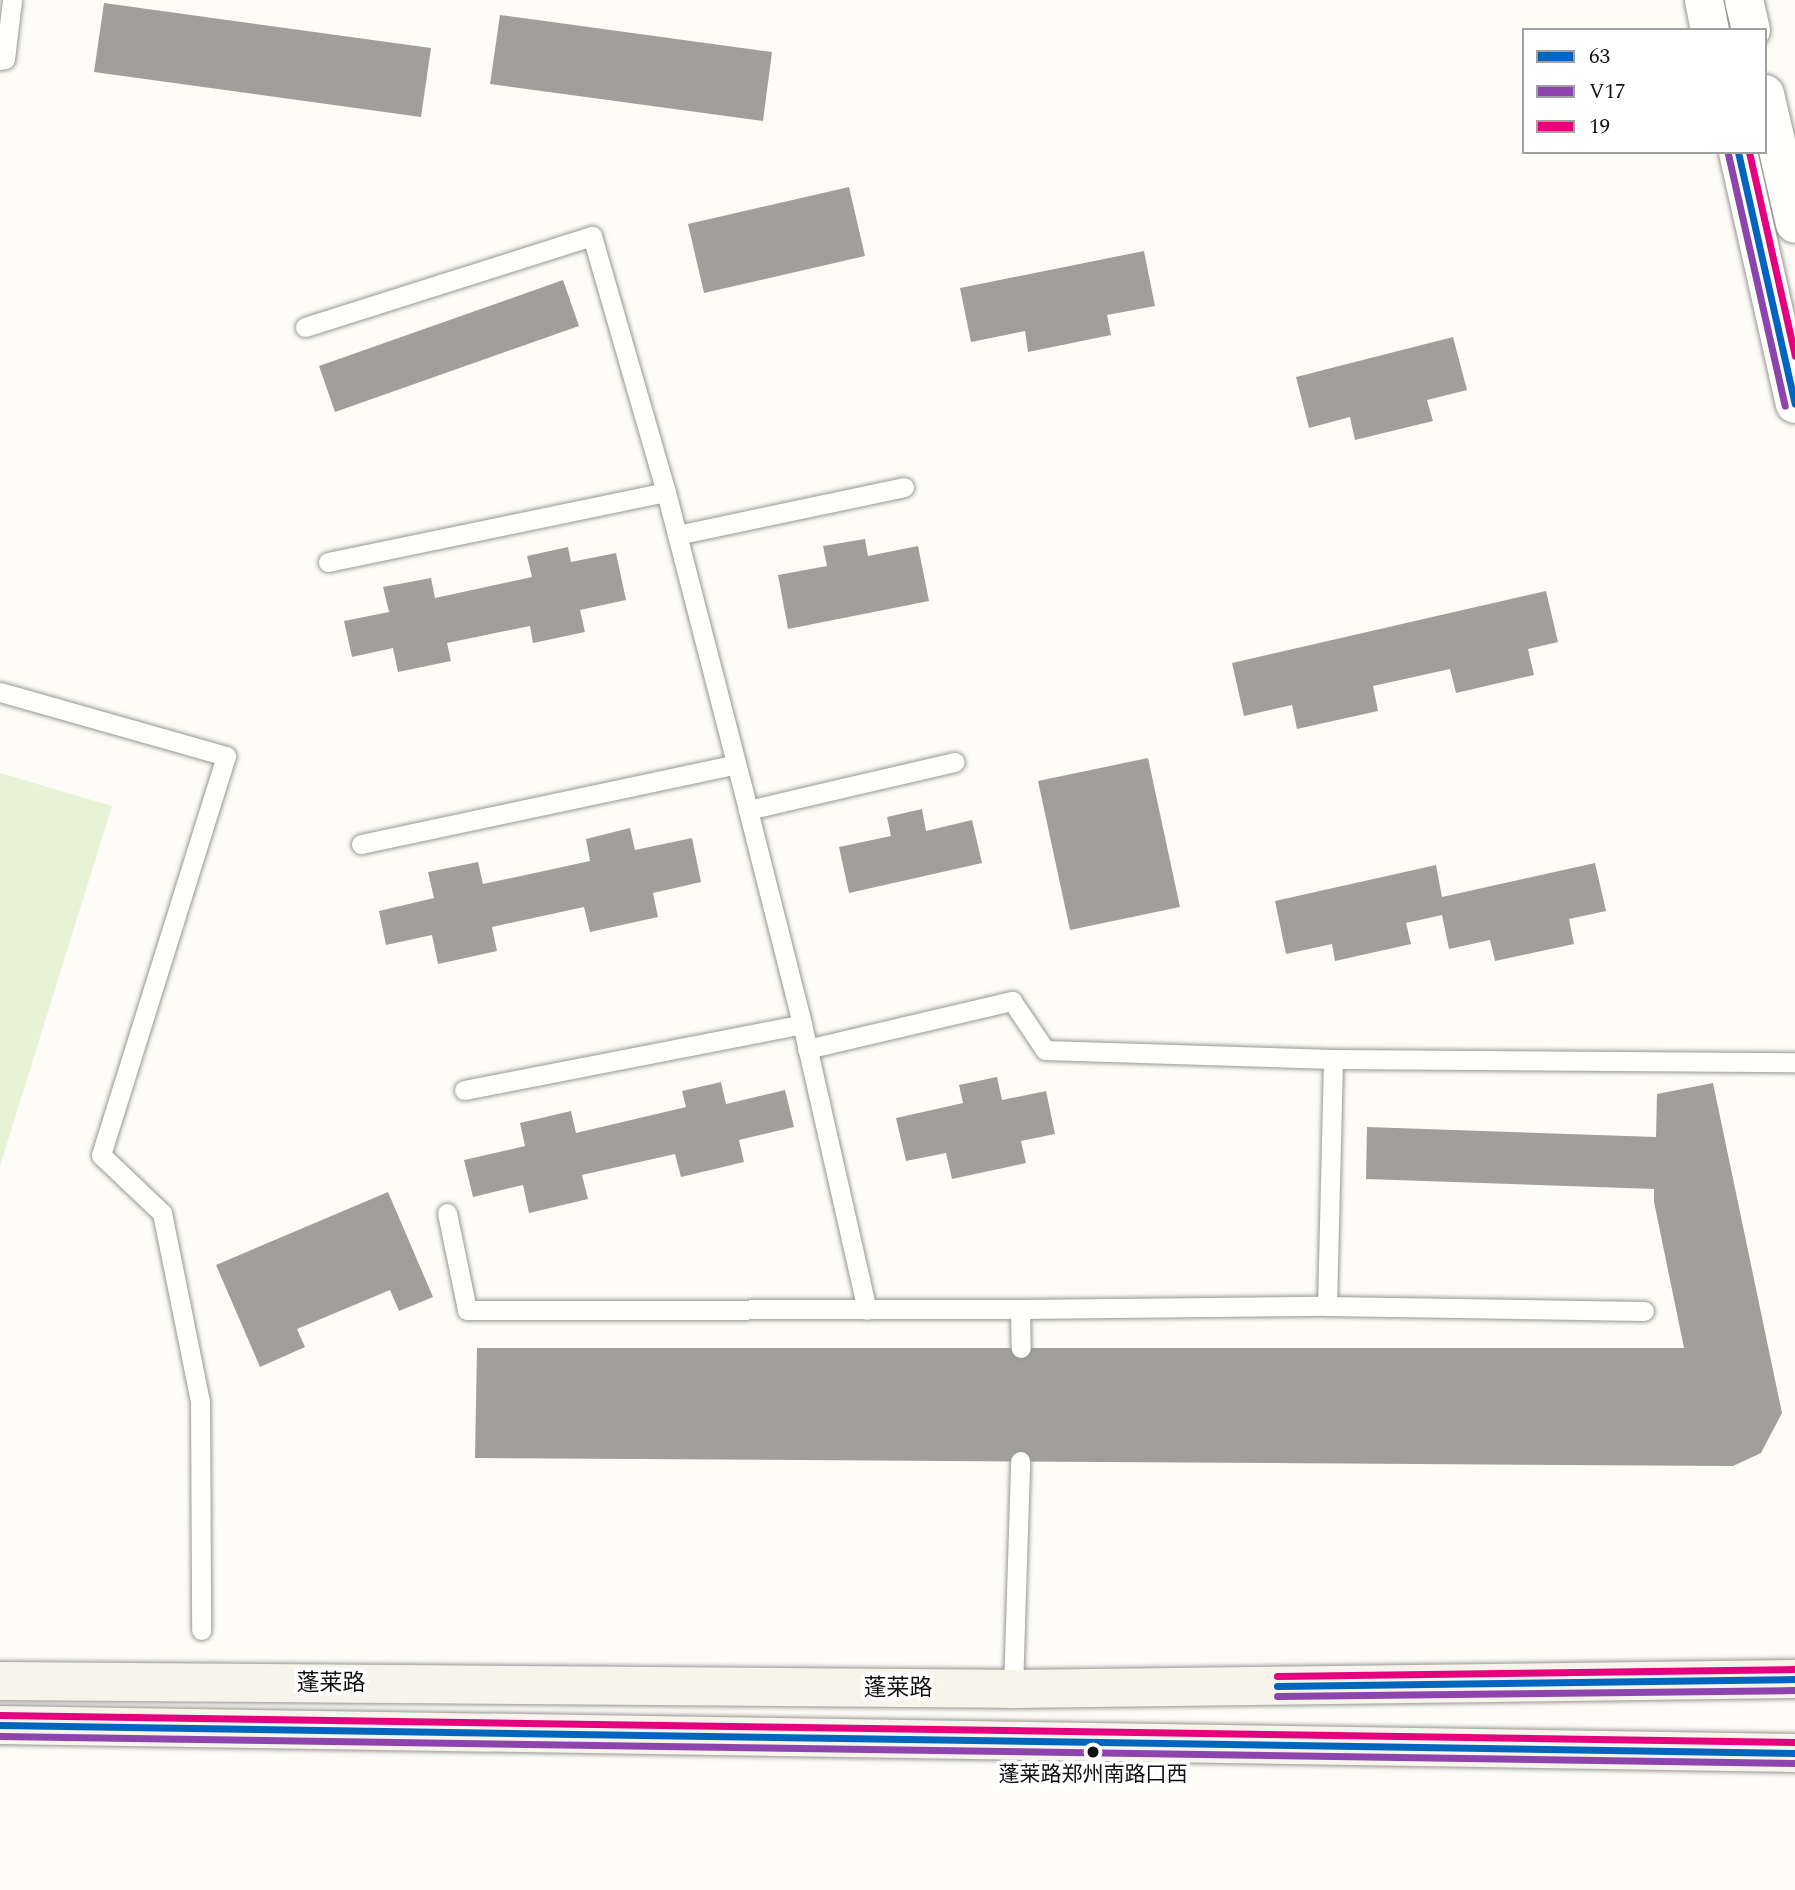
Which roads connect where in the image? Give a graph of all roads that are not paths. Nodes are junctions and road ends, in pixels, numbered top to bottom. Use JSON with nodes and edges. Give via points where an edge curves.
{"nodes":[{"id":1,"x":12,"y":0,"type":"edge"},
{"id":2,"x":1704,"y":0,"type":"edge"},
{"id":3,"x":1744,"y":0,"type":"edge"},
{"id":4,"x":1710,"y":28,"type":"edge"},
{"id":5,"x":1751,"y":28,"type":"edge"},
{"id":6,"x":0,"y":60,"type":"edge"},
{"id":7,"x":1767,"y":103,"type":"edge"},
{"id":8,"x":1738,"y":154,"type":"edge"},
{"id":9,"x":1795,"y":225,"type":"edge"},
{"id":10,"x":305,"y":327,"type":"dead end"},
{"id":11,"x":1795,"y":404,"type":"edge"},
{"id":12,"x":904,"y":487,"type":"dead end"},
{"id":13,"x":666,"y":492,"type":"junction"},
{"id":14,"x":677,"y":535,"type":"junction"},
{"id":15,"x":328,"y":562,"type":"dead end"},
{"id":16,"x":0,"y":692,"type":"edge"},
{"id":17,"x":955,"y":762,"type":"dead end"},
{"id":18,"x":736,"y":764,"type":"junction"},
{"id":19,"x":748,"y":810,"type":"junction"},
{"id":20,"x":361,"y":844,"type":"dead end"},
{"id":21,"x":802,"y":1024,"type":"junction"},
{"id":22,"x":807,"y":1049,"type":"junction"},
{"id":23,"x":1333,"y":1059,"type":"junction"},
{"id":24,"x":1795,"y":1062,"type":"edge"},
{"id":25,"x":464,"y":1090,"type":"dead end"},
{"id":26,"x":447,"y":1213,"type":"dead end"},
{"id":27,"x":1326,"y":1306,"type":"junction"},
{"id":28,"x":1020,"y":1309,"type":"junction"},
{"id":29,"x":867,"y":1310,"type":"junction"},
{"id":30,"x":1644,"y":1311,"type":"dead end"},
{"id":31,"x":1021,"y":1348,"type":"dead end"},
{"id":32,"x":1020,"y":1461,"type":"dead end"},
{"id":33,"x":201,"y":1630,"type":"dead end"},
{"id":34,"x":1795,"y":1679,"type":"edge"},
{"id":35,"x":0,"y":1681,"type":"edge"},
{"id":36,"x":1013,"y":1689,"type":"junction"},
{"id":37,"x":0,"y":1726,"type":"edge"},
{"id":38,"x":1795,"y":1754,"type":"edge"}],
"edges":[{"from":1,"to":6,"type":"lane","via":[[5,59]]},
{"from":2,"to":4,"type":"street"},
{"from":3,"to":5,"type":"street"},
{"from":7,"to":9,"type":"street"},
{"from":8,"to":11,"type":"street"},
{"from":10,"to":13,"type":"lane","via":[[592,236]]},
{"from":12,"to":14,"type":"lane"},
{"from":13,"to":14,"type":"lane"},
{"from":13,"to":15,"type":"lane"},
{"from":14,"to":18,"type":"lane"},
{"from":16,"to":33,"type":"lane","via":[[226,756],[101,1154],[162,1213],[200,1401]]},
{"from":17,"to":19,"type":"lane"},
{"from":18,"to":19,"type":"lane"},
{"from":18,"to":20,"type":"lane"},
{"from":19,"to":21,"type":"lane"},
{"from":21,"to":22,"type":"lane"},
{"from":21,"to":25,"type":"lane"},
{"from":22,"to":23,"type":"lane","via":[[1012,1001],[1045,1051]]},
{"from":22,"to":29,"type":"lane"},
{"from":23,"to":24,"type":"lane"},
{"from":23,"to":27,"type":"lane"},
{"from":26,"to":29,"type":"lane","via":[[467,1310]]},
{"from":27,"to":28,"type":"lane"},
{"from":27,"to":30,"type":"lane"},
{"from":28,"to":29,"type":"lane"},
{"from":28,"to":31,"type":"lane"},
{"from":32,"to":36,"type":"lane"},
{"from":34,"to":36,"type":"main road","name":"蓬莱路"},
{"from":35,"to":36,"type":"main road","name":"蓬莱路"},
{"from":37,"to":38,"type":"main road","name":"蓬莱路"}]}
